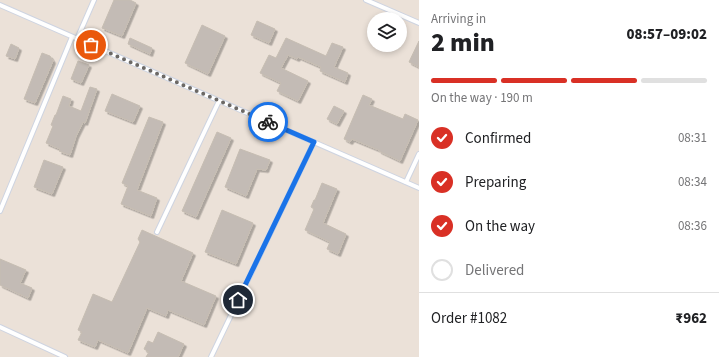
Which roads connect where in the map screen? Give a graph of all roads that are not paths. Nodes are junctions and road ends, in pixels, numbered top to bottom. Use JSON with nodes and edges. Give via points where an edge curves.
{"nodes":[{"id":1,"x":94,"y":0,"type":"edge"},
{"id":2,"x":366,"y":0,"type":"edge"},
{"id":3,"x":0,"y":5,"type":"edge"},
{"id":4,"x":419,"y":23,"type":"edge"},
{"id":5,"x":72,"y":37,"type":"junction"},
{"id":6,"x":77,"y":39,"type":"junction"},
{"id":7,"x":219,"y":101,"type":"junction"},
{"id":8,"x":314,"y":142,"type":"junction"},
{"id":9,"x":419,"y":154,"type":"edge"},
{"id":10,"x":406,"y":182,"type":"junction"},
{"id":11,"x":419,"y":188,"type":"edge"},
{"id":12,"x":0,"y":211,"type":"edge"},
{"id":13,"x":157,"y":232,"type":"dead end"},
{"id":14,"x":0,"y":327,"type":"edge"},
{"id":15,"x":65,"y":357,"type":"edge"},
{"id":16,"x":211,"y":357,"type":"edge"}],
"edges":[{"from":1,"to":6,"type":"lane"},
{"from":2,"to":4,"type":"lane"},
{"from":3,"to":5,"type":"lane"},
{"from":5,"to":6,"type":"lane"},
{"from":5,"to":12,"type":"lane"},
{"from":6,"to":7,"type":"lane"},
{"from":7,"to":8,"type":"lane"},
{"from":7,"to":13,"type":"lane"},
{"from":8,"to":10,"type":"lane"},
{"from":8,"to":16,"type":"lane"},
{"from":9,"to":10,"type":"lane"},
{"from":10,"to":11,"type":"lane"},
{"from":14,"to":15,"type":"lane"}]}
